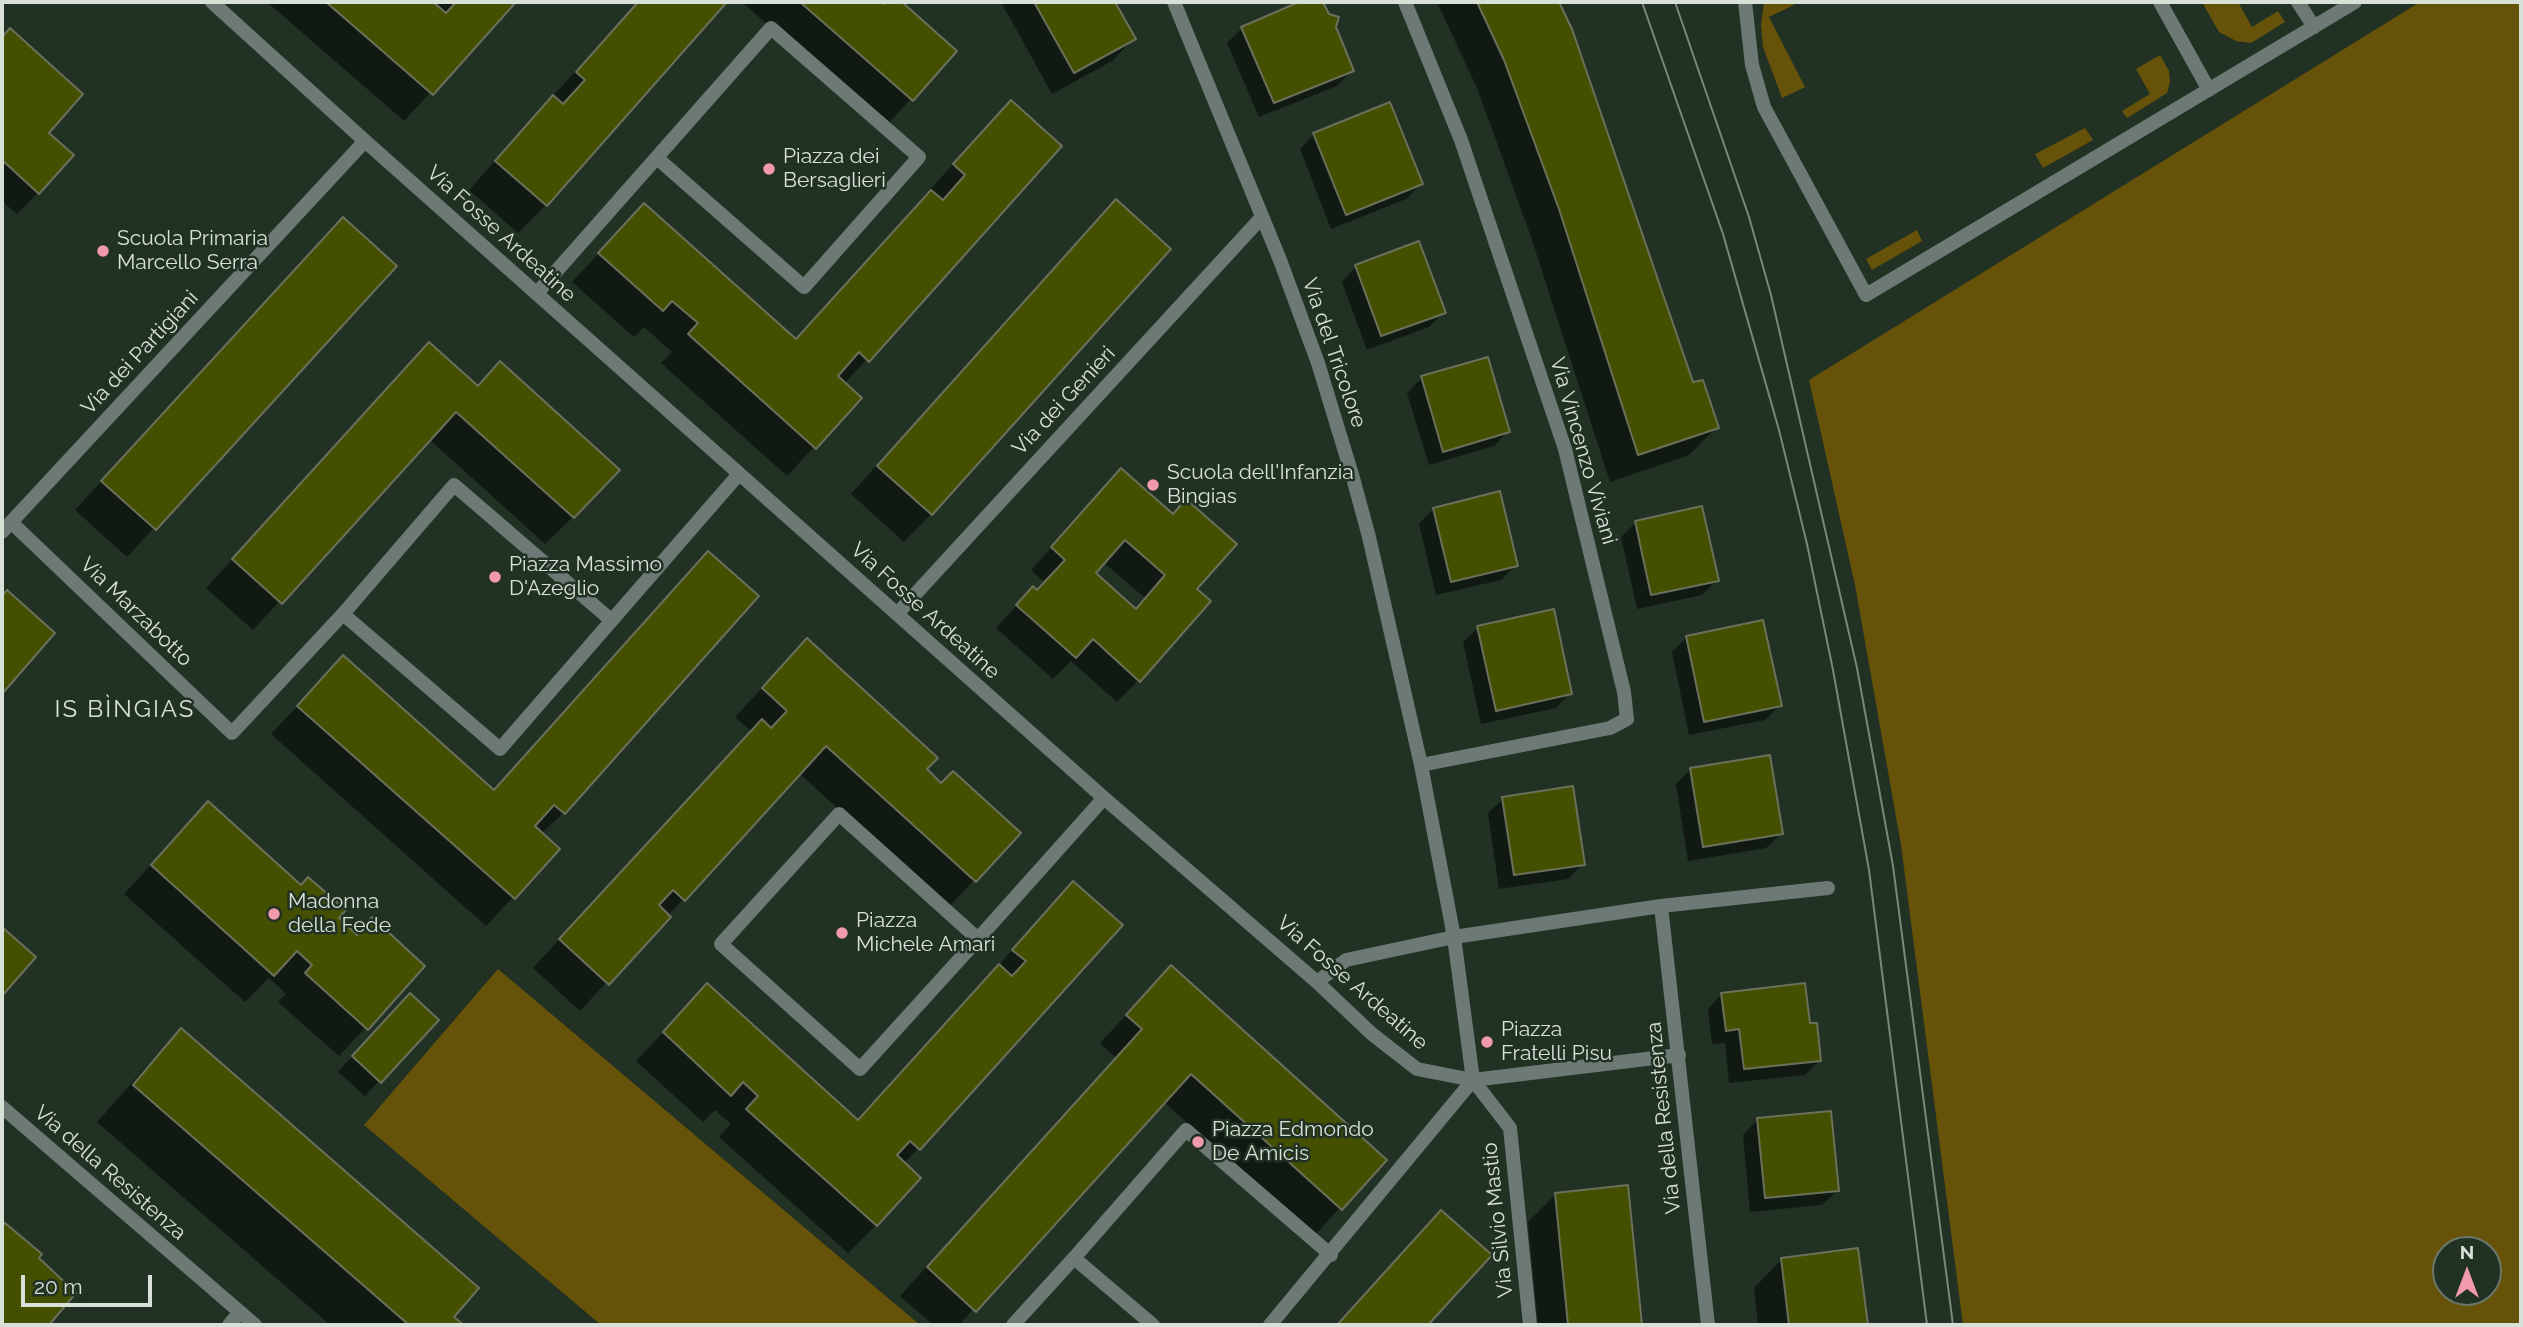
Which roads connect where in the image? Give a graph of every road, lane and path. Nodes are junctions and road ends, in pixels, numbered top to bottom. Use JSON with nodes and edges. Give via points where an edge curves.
{"nodes":[{"id":1,"x":212,"y":2,"type":"edge"},
{"id":2,"x":1174,"y":2,"type":"edge"},
{"id":3,"x":1405,"y":2,"type":"edge"},
{"id":4,"x":1745,"y":2,"type":"edge"},
{"id":5,"x":2160,"y":2,"type":"edge"},
{"id":6,"x":2298,"y":2,"type":"edge"},
{"id":7,"x":2356,"y":2,"type":"edge"},
{"id":8,"x":2314,"y":27,"type":"junction"},
{"id":9,"x":2209,"y":90,"type":"junction"},
{"id":10,"x":365,"y":141,"type":"junction"},
{"id":11,"x":657,"y":158,"type":"junction"},
{"id":12,"x":1262,"y":217,"type":"junction"},
{"id":13,"x":537,"y":293,"type":"junction"},
{"id":14,"x":739,"y":474,"type":"junction"},
{"id":15,"x":6,"y":527,"type":"edge"},
{"id":16,"x":343,"y":614,"type":"junction"},
{"id":17,"x":897,"y":614,"type":"junction"},
{"id":18,"x":611,"y":620,"type":"junction"},
{"id":19,"x":1421,"y":765,"type":"junction"},
{"id":20,"x":1104,"y":798,"type":"junction"},
{"id":21,"x":1828,"y":888,"type":"dead end"},
{"id":22,"x":1661,"y":906,"type":"junction"},
{"id":23,"x":1454,"y":937,"type":"junction"},
{"id":24,"x":978,"y":939,"type":"junction"},
{"id":25,"x":1317,"y":982,"type":"junction"},
{"id":26,"x":1679,"y":1055,"type":"junction"},
{"id":27,"x":1473,"y":1080,"type":"junction"},
{"id":28,"x":2,"y":1107,"type":"edge"},
{"id":29,"x":1331,"y":1255,"type":"junction"},
{"id":30,"x":1074,"y":1258,"type":"junction"},
{"id":31,"x":240,"y":1312,"type":"junction"},
{"id":32,"x":229,"y":1325,"type":"edge"},
{"id":33,"x":255,"y":1325,"type":"edge"},
{"id":34,"x":1013,"y":1325,"type":"edge"},
{"id":35,"x":1153,"y":1325,"type":"edge"},
{"id":36,"x":1270,"y":1325,"type":"edge"},
{"id":37,"x":1530,"y":1325,"type":"edge"},
{"id":38,"x":1708,"y":1325,"type":"edge"}],
"edges":[{"from":1,"to":10,"type":"street","name":"Via Fosse Ardeatine"},
{"from":2,"to":12,"type":"street","name":"Via del Tricolore"},
{"from":3,"to":19,"type":"street","name":"Via Vincenzo Viviani","via":[[1461,140],[1565,449],[1627,719],[1610,728]]},
{"from":4,"to":9,"type":"street","via":[[1752,65],[1764,107],[1866,295]]},
{"from":5,"to":9,"type":"street"},
{"from":6,"to":8,"type":"street"},
{"from":7,"to":8,"type":"street"},
{"from":8,"to":9,"type":"street"},
{"from":10,"to":13,"type":"street","name":"Via Fosse Ardeatine"},
{"from":10,"to":15,"type":"street","name":"Via dei Partigiani"},
{"from":11,"to":11,"type":"street","via":[[804,287],[919,158],[771,28]]},
{"from":11,"to":13,"type":"street"},
{"from":12,"to":17,"type":"street","name":"Via dei Genieri"},
{"from":12,"to":19,"type":"street","name":"Via del Tricolore","via":[[1318,363],[1353,478]]},
{"from":13,"to":14,"type":"street","name":"Via Fosse Ardeatine"},
{"from":14,"to":17,"type":"street","name":"Via Fosse Ardeatine"},
{"from":14,"to":18,"type":"street"},
{"from":15,"to":16,"type":"street","name":"Via Marzabotto","via":[[232,733]]},
{"from":16,"to":18,"type":"street","via":[[454,485]]},
{"from":16,"to":18,"type":"street","via":[[500,749]]},
{"from":17,"to":20,"type":"street","name":"Via Fosse Ardeatine"},
{"from":19,"to":23,"type":"street","name":"Via del Tricolore"},
{"from":20,"to":24,"type":"street"},
{"from":20,"to":25,"type":"street","name":"Via Fosse Ardeatine"},
{"from":21,"to":22,"type":"street"},
{"from":22,"to":23,"type":"street"},
{"from":22,"to":26,"type":"street","name":"Via della Resistenza"},
{"from":23,"to":25,"type":"street","via":[[1346,960]]},
{"from":23,"to":27,"type":"street"},
{"from":24,"to":24,"type":"street","via":[[839,814],[721,944],[860,1069]]},
{"from":25,"to":27,"type":"street","name":"Via Fosse Ardeatine","via":[[1417,1069]]},
{"from":26,"to":27,"type":"street","name":"Via Fosse Ardeatine"},
{"from":26,"to":38,"type":"street","name":"Via della Resistenza"},
{"from":27,"to":29,"type":"street"},
{"from":27,"to":37,"type":"street","name":"Via Silvio Mastio","via":[[1510,1128]]},
{"from":28,"to":31,"type":"street","name":"Via della Resistenza"},
{"from":29,"to":30,"type":"street","via":[[1186,1130]]},
{"from":29,"to":36,"type":"street"},
{"from":30,"to":34,"type":"street"},
{"from":30,"to":35,"type":"street"},
{"from":31,"to":32,"type":"street"},
{"from":31,"to":33,"type":"street","name":"Via della Resistenza"}]}
